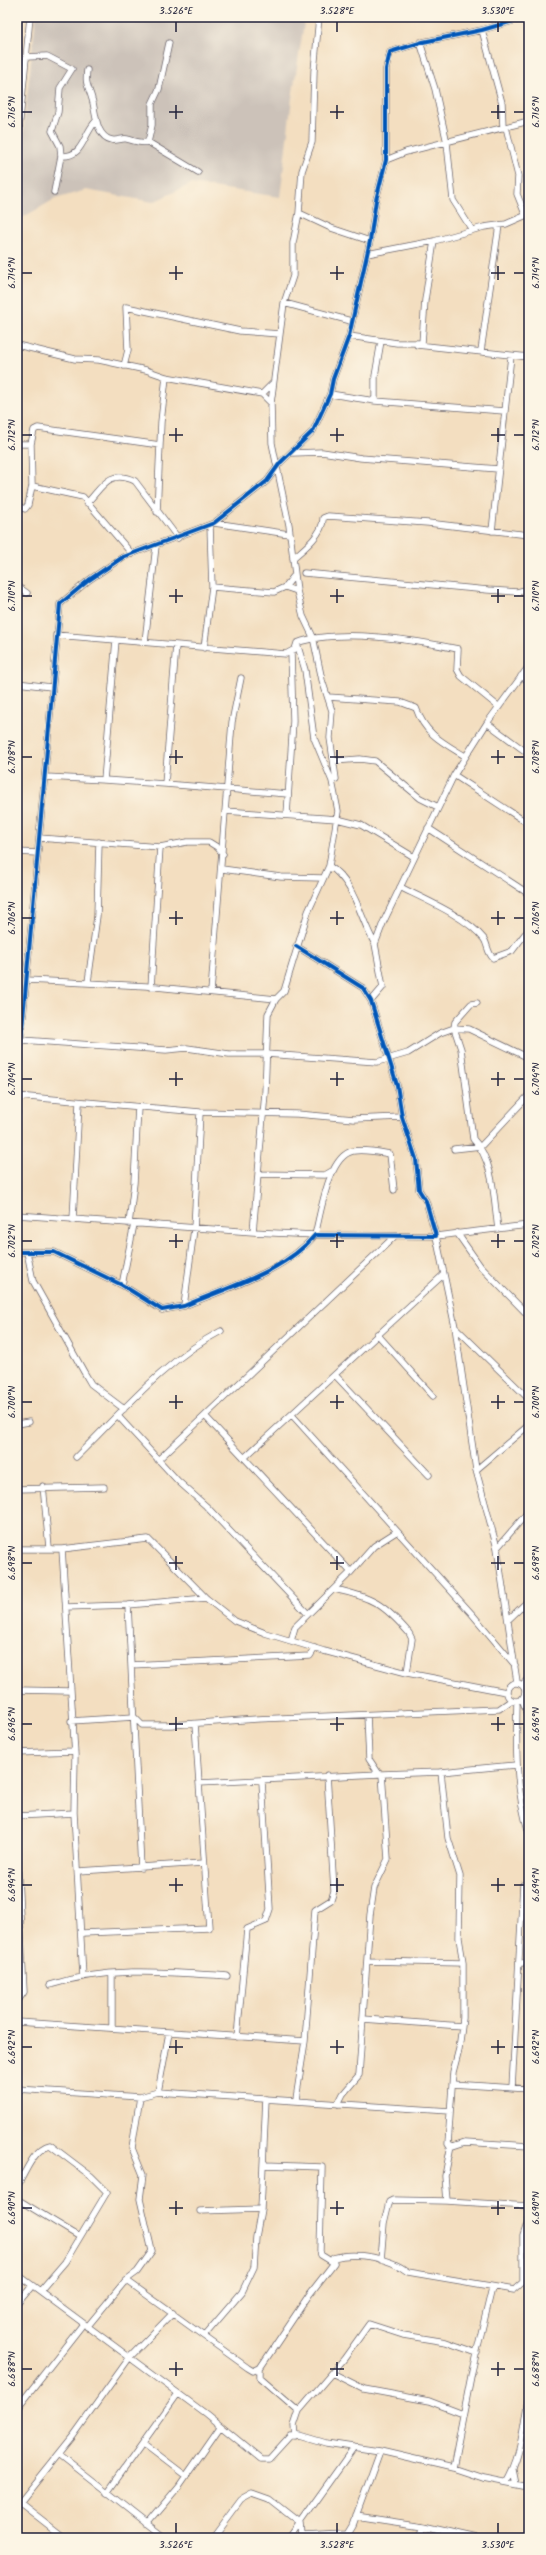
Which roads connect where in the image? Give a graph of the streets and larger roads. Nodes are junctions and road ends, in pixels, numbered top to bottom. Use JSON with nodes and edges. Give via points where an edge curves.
{"nodes":[{"id":1,"x":30,"y":17,"type":"edge"},
{"id":2,"x":319,"y":17,"type":"edge"},
{"id":3,"x":498,"y":17,"type":"edge"},
{"id":4,"x":527,"y":17,"type":"edge"},
{"id":5,"x":499,"y":24,"type":"junction"},
{"id":6,"x":482,"y":30,"type":"junction"},
{"id":7,"x":420,"y":42,"type":"junction"},
{"id":8,"x":170,"y":43,"type":"dead end"},
{"id":9,"x":26,"y":57,"type":"junction"},
{"id":10,"x":87,"y":70,"type":"dead end"},
{"id":11,"x":96,"y":121,"type":"junction"},
{"id":12,"x":529,"y":122,"type":"edge"},
{"id":13,"x":504,"y":127,"type":"junction"},
{"id":14,"x":148,"y":142,"type":"junction"},
{"id":15,"x":447,"y":143,"type":"junction"},
{"id":16,"x":17,"y":150,"type":"edge"},
{"id":17,"x":61,"y":156,"type":"junction"},
{"id":18,"x":386,"y":160,"type":"junction"},
{"id":19,"x":198,"y":172,"type":"dead end"},
{"id":20,"x":54,"y":192,"type":"dead end"},
{"id":21,"x":299,"y":213,"type":"junction"},
{"id":22,"x":527,"y":214,"type":"edge"},
{"id":23,"x":499,"y":225,"type":"junction"},
{"id":24,"x":472,"y":230,"type":"junction"},
{"id":25,"x":370,"y":241,"type":"junction"},
{"id":26,"x":434,"y":241,"type":"junction"},
{"id":27,"x":367,"y":254,"type":"junction"},
{"id":28,"x":284,"y":304,"type":"junction"},
{"id":29,"x":351,"y":321,"type":"junction"},
{"id":30,"x":280,"y":334,"type":"junction"},
{"id":31,"x":349,"y":336,"type":"junction"},
{"id":32,"x":381,"y":341,"type":"junction"},
{"id":33,"x":422,"y":343,"type":"junction"},
{"id":34,"x":17,"y":345,"type":"edge"},
{"id":35,"x":481,"y":351,"type":"junction"},
{"id":36,"x":511,"y":356,"type":"junction"},
{"id":37,"x":529,"y":357,"type":"edge"},
{"id":38,"x":124,"y":366,"type":"junction"},
{"id":39,"x":166,"y":377,"type":"junction"},
{"id":40,"x":272,"y":384,"type":"junction"},
{"id":41,"x":262,"y":394,"type":"junction"},
{"id":42,"x":330,"y":394,"type":"junction"},
{"id":43,"x":375,"y":401,"type":"junction"},
{"id":44,"x":271,"y":404,"type":"junction"},
{"id":45,"x":504,"y":411,"type":"junction"},
{"id":46,"x":17,"y":444,"type":"edge"},
{"id":47,"x":31,"y":444,"type":"junction"},
{"id":48,"x":160,"y":445,"type":"junction"},
{"id":49,"x":293,"y":453,"type":"junction"},
{"id":50,"x":277,"y":468,"type":"junction"},
{"id":51,"x":498,"y":469,"type":"junction"},
{"id":52,"x":32,"y":486,"type":"junction"},
{"id":53,"x":87,"y":503,"type":"junction"},
{"id":54,"x":17,"y":506,"type":"edge"},
{"id":55,"x":156,"y":512,"type":"junction"},
{"id":56,"x":212,"y":524,"type":"junction"},
{"id":57,"x":492,"y":531,"type":"junction"},
{"id":58,"x":289,"y":534,"type":"junction"},
{"id":59,"x":529,"y":535,"type":"edge"},
{"id":60,"x":178,"y":538,"type":"junction"},
{"id":61,"x":156,"y":546,"type":"junction"},
{"id":62,"x":132,"y":554,"type":"junction"},
{"id":63,"x":293,"y":558,"type":"junction"},
{"id":64,"x":304,"y":573,"type":"dead end"},
{"id":65,"x":294,"y":577,"type":"junction"},
{"id":66,"x":17,"y":586,"type":"edge"},
{"id":67,"x":212,"y":587,"type":"junction"},
{"id":68,"x":285,"y":587,"type":"junction"},
{"id":69,"x":529,"y":589,"type":"edge"},
{"id":70,"x":297,"y":591,"type":"junction"},
{"id":71,"x":27,"y":593,"type":"dead end"},
{"id":72,"x":56,"y":635,"type":"junction"},
{"id":73,"x":314,"y":637,"type":"junction"},
{"id":74,"x":116,"y":640,"type":"junction"},
{"id":75,"x":145,"y":642,"type":"junction"},
{"id":76,"x":297,"y":643,"type":"junction"},
{"id":77,"x":176,"y":645,"type":"junction"},
{"id":78,"x":204,"y":648,"type":"junction"},
{"id":79,"x":292,"y":652,"type":"junction"},
{"id":80,"x":529,"y":666,"type":"edge"},
{"id":81,"x":521,"y":676,"type":"junction"},
{"id":82,"x":241,"y":678,"type":"dead end"},
{"id":83,"x":529,"y":681,"type":"edge"},
{"id":84,"x":17,"y":683,"type":"edge"},
{"id":85,"x":51,"y":687,"type":"junction"},
{"id":86,"x":328,"y":697,"type":"junction"},
{"id":87,"x":499,"y":707,"type":"junction"},
{"id":88,"x":487,"y":723,"type":"junction"},
{"id":89,"x":529,"y":754,"type":"edge"},
{"id":90,"x":465,"y":756,"type":"junction"},
{"id":91,"x":334,"y":761,"type":"junction"},
{"id":92,"x":454,"y":775,"type":"junction"},
{"id":93,"x":46,"y":777,"type":"junction"},
{"id":94,"x":104,"y":780,"type":"junction"},
{"id":95,"x":332,"y":781,"type":"junction"},
{"id":96,"x":165,"y":784,"type":"junction"},
{"id":97,"x":227,"y":789,"type":"junction"},
{"id":98,"x":288,"y":794,"type":"junction"},
{"id":99,"x":438,"y":807,"type":"junction"},
{"id":100,"x":225,"y":811,"type":"junction"},
{"id":101,"x":287,"y":815,"type":"junction"},
{"id":102,"x":337,"y":819,"type":"junction"},
{"id":103,"x":529,"y":824,"type":"edge"},
{"id":104,"x":428,"y":828,"type":"junction"},
{"id":105,"x":39,"y":838,"type":"junction"},
{"id":106,"x":99,"y":842,"type":"junction"},
{"id":107,"x":160,"y":847,"type":"junction"},
{"id":108,"x":17,"y":852,"type":"edge"},
{"id":109,"x":37,"y":853,"type":"junction"},
{"id":110,"x":223,"y":854,"type":"junction"},
{"id":111,"x":414,"y":857,"type":"junction"},
{"id":112,"x":329,"y":866,"type":"junction"},
{"id":113,"x":222,"y":869,"type":"junction"},
{"id":114,"x":323,"y":878,"type":"junction"},
{"id":115,"x":400,"y":887,"type":"junction"},
{"id":116,"x":529,"y":894,"type":"edge"},
{"id":117,"x":526,"y":934,"type":"dead end"},
{"id":118,"x":374,"y":944,"type":"junction"},
{"id":119,"x":296,"y":946,"type":"junction"},
{"id":120,"x":27,"y":980,"type":"junction"},
{"id":121,"x":88,"y":982,"type":"junction"},
{"id":122,"x":151,"y":987,"type":"junction"},
{"id":123,"x":211,"y":992,"type":"junction"},
{"id":124,"x":276,"y":998,"type":"junction"},
{"id":125,"x":371,"y":1001,"type":"junction"},
{"id":126,"x":477,"y":1003,"type":"dead end"},
{"id":127,"x":17,"y":1008,"type":"edge"},
{"id":128,"x":25,"y":1009,"type":"junction"},
{"id":129,"x":454,"y":1028,"type":"junction"},
{"id":130,"x":21,"y":1040,"type":"junction"},
{"id":131,"x":266,"y":1054,"type":"junction"},
{"id":132,"x":529,"y":1058,"type":"edge"},
{"id":133,"x":389,"y":1060,"type":"junction"},
{"id":134,"x":529,"y":1095,"type":"edge"},
{"id":135,"x":18,"y":1096,"type":"edge"},
{"id":136,"x":79,"y":1103,"type":"junction"},
{"id":137,"x":138,"y":1107,"type":"junction"},
{"id":138,"x":200,"y":1112,"type":"junction"},
{"id":139,"x":17,"y":1113,"type":"edge"},
{"id":140,"x":263,"y":1115,"type":"junction"},
{"id":141,"x":402,"y":1117,"type":"junction"},
{"id":142,"x":481,"y":1146,"type":"junction"},
{"id":143,"x":454,"y":1149,"type":"dead end"},
{"id":144,"x":332,"y":1171,"type":"junction"},
{"id":145,"x":258,"y":1174,"type":"junction"},
{"id":146,"x":394,"y":1190,"type":"dead end"},
{"id":147,"x":17,"y":1215,"type":"edge"},
{"id":148,"x":72,"y":1220,"type":"junction"},
{"id":149,"x":131,"y":1224,"type":"junction"},
{"id":150,"x":529,"y":1225,"type":"edge"},
{"id":151,"x":194,"y":1229,"type":"junction"},
{"id":152,"x":498,"y":1229,"type":"junction"},
{"id":153,"x":253,"y":1232,"type":"junction"},
{"id":154,"x":457,"y":1233,"type":"junction"},
{"id":155,"x":315,"y":1235,"type":"junction"},
{"id":156,"x":395,"y":1236,"type":"junction"},
{"id":157,"x":436,"y":1236,"type":"junction"},
{"id":158,"x":17,"y":1252,"type":"edge"},
{"id":159,"x":27,"y":1252,"type":"junction"},
{"id":160,"x":443,"y":1275,"type":"junction"},
{"id":161,"x":122,"y":1285,"type":"junction"},
{"id":162,"x":184,"y":1306,"type":"junction"},
{"id":163,"x":529,"y":1316,"type":"edge"},
{"id":164,"x":455,"y":1327,"type":"junction"},
{"id":165,"x":221,"y":1331,"type":"dead end"},
{"id":166,"x":377,"y":1334,"type":"junction"},
{"id":167,"x":336,"y":1376,"type":"junction"},
{"id":168,"x":433,"y":1396,"type":"dead end"},
{"id":169,"x":529,"y":1399,"type":"edge"},
{"id":170,"x":124,"y":1409,"type":"junction"},
{"id":171,"x":292,"y":1415,"type":"junction"},
{"id":172,"x":118,"y":1416,"type":"junction"},
{"id":173,"x":206,"y":1417,"type":"junction"},
{"id":174,"x":29,"y":1422,"type":"dead end"},
{"id":175,"x":17,"y":1424,"type":"edge"},
{"id":176,"x":529,"y":1425,"type":"edge"},
{"id":177,"x":76,"y":1457,"type":"dead end"},
{"id":178,"x":244,"y":1458,"type":"junction"},
{"id":179,"x":158,"y":1460,"type":"junction"},
{"id":180,"x":476,"y":1470,"type":"junction"},
{"id":181,"x":429,"y":1475,"type":"dead end"},
{"id":182,"x":43,"y":1486,"type":"junction"},
{"id":183,"x":104,"y":1487,"type":"dead end"},
{"id":184,"x":17,"y":1489,"type":"edge"},
{"id":185,"x":529,"y":1511,"type":"edge"},
{"id":186,"x":396,"y":1532,"type":"junction"},
{"id":187,"x":49,"y":1547,"type":"junction"},
{"id":188,"x":497,"y":1548,"type":"junction"},
{"id":189,"x":17,"y":1549,"type":"edge"},
{"id":190,"x":62,"y":1549,"type":"junction"},
{"id":191,"x":351,"y":1572,"type":"junction"},
{"id":192,"x":334,"y":1589,"type":"junction"},
{"id":193,"x":206,"y":1598,"type":"junction"},
{"id":194,"x":529,"y":1600,"type":"edge"},
{"id":195,"x":128,"y":1605,"type":"junction"},
{"id":196,"x":66,"y":1607,"type":"junction"},
{"id":197,"x":308,"y":1614,"type":"junction"},
{"id":198,"x":508,"y":1620,"type":"junction"},
{"id":199,"x":291,"y":1641,"type":"junction"},
{"id":200,"x":315,"y":1648,"type":"junction"},
{"id":201,"x":131,"y":1665,"type":"junction"},
{"id":202,"x":515,"y":1666,"type":"junction"},
{"id":203,"x":407,"y":1673,"type":"junction"},
{"id":204,"x":529,"y":1678,"type":"edge"},
{"id":205,"x":520,"y":1684,"type":"junction"},
{"id":206,"x":17,"y":1690,"type":"edge"},
{"id":207,"x":70,"y":1691,"type":"junction"},
{"id":208,"x":506,"y":1692,"type":"junction"},
{"id":209,"x":521,"y":1698,"type":"edge"},
{"id":210,"x":367,"y":1715,"type":"junction"},
{"id":211,"x":134,"y":1717,"type":"junction"},
{"id":212,"x":529,"y":1717,"type":"edge"},
{"id":213,"x":71,"y":1721,"type":"junction"},
{"id":214,"x":195,"y":1724,"type":"junction"},
{"id":215,"x":74,"y":1751,"type":"junction"},
{"id":216,"x":17,"y":1753,"type":"edge"},
{"id":217,"x":516,"y":1765,"type":"junction"},
{"id":218,"x":441,"y":1772,"type":"junction"},
{"id":219,"x":380,"y":1774,"type":"junction"},
{"id":220,"x":327,"y":1775,"type":"junction"},
{"id":221,"x":262,"y":1782,"type":"junction"},
{"id":222,"x":199,"y":1783,"type":"junction"},
{"id":223,"x":74,"y":1813,"type":"junction"},
{"id":224,"x":17,"y":1816,"type":"edge"},
{"id":225,"x":529,"y":1833,"type":"edge"},
{"id":226,"x":17,"y":1858,"type":"edge"},
{"id":227,"x":203,"y":1863,"type":"junction"},
{"id":228,"x":141,"y":1868,"type":"junction"},
{"id":229,"x":79,"y":1872,"type":"junction"},
{"id":230,"x":17,"y":1879,"type":"edge"},
{"id":231,"x":523,"y":1885,"type":"dead end"},
{"id":232,"x":82,"y":1933,"type":"junction"},
{"id":233,"x":19,"y":1938,"type":"edge"},
{"id":234,"x":367,"y":1961,"type":"junction"},
{"id":235,"x":462,"y":1963,"type":"junction"},
{"id":236,"x":519,"y":1963,"type":"junction"},
{"id":237,"x":529,"y":1963,"type":"edge"},
{"id":238,"x":112,"y":1974,"type":"junction"},
{"id":239,"x":227,"y":1976,"type":"dead end"},
{"id":240,"x":83,"y":1977,"type":"junction"},
{"id":241,"x":20,"y":1978,"type":"edge"},
{"id":242,"x":50,"y":1985,"type":"dead end"},
{"id":243,"x":17,"y":2002,"type":"edge"},
{"id":244,"x":362,"y":2018,"type":"junction"},
{"id":245,"x":17,"y":2022,"type":"edge"},
{"id":246,"x":462,"y":2026,"type":"junction"},
{"id":247,"x":112,"y":2028,"type":"junction"},
{"id":248,"x":170,"y":2033,"type":"junction"},
{"id":249,"x":237,"y":2037,"type":"junction"},
{"id":250,"x":306,"y":2041,"type":"junction"},
{"id":251,"x":452,"y":2084,"type":"junction"},
{"id":252,"x":512,"y":2088,"type":"junction"},
{"id":253,"x":17,"y":2089,"type":"edge"},
{"id":254,"x":529,"y":2089,"type":"edge"},
{"id":255,"x":158,"y":2092,"type":"junction"},
{"id":256,"x":140,"y":2097,"type":"junction"},
{"id":257,"x":266,"y":2099,"type":"junction"},
{"id":258,"x":296,"y":2100,"type":"junction"},
{"id":259,"x":338,"y":2104,"type":"junction"},
{"id":260,"x":450,"y":2111,"type":"junction"},
{"id":261,"x":451,"y":2145,"type":"junction"},
{"id":262,"x":529,"y":2146,"type":"edge"},
{"id":263,"x":264,"y":2162,"type":"junction"},
{"id":264,"x":17,"y":2187,"type":"edge"},
{"id":265,"x":17,"y":2199,"type":"edge"},
{"id":266,"x":447,"y":2201,"type":"junction"},
{"id":267,"x":529,"y":2206,"type":"edge"},
{"id":268,"x":261,"y":2208,"type":"junction"},
{"id":269,"x":200,"y":2211,"type":"dead end"},
{"id":270,"x":529,"y":2218,"type":"edge"},
{"id":271,"x":80,"y":2237,"type":"junction"},
{"id":272,"x":382,"y":2260,"type":"junction"},
{"id":273,"x":334,"y":2263,"type":"junction"},
{"id":274,"x":17,"y":2274,"type":"edge"},
{"id":275,"x":126,"y":2280,"type":"junction"},
{"id":276,"x":526,"y":2283,"type":"edge"},
{"id":277,"x":32,"y":2286,"type":"junction"},
{"id":278,"x":492,"y":2288,"type":"junction"},
{"id":279,"x":40,"y":2291,"type":"junction"},
{"id":280,"x":17,"y":2304,"type":"edge"},
{"id":281,"x":173,"y":2313,"type":"junction"},
{"id":282,"x":85,"y":2326,"type":"junction"},
{"id":283,"x":205,"y":2335,"type":"junction"},
{"id":284,"x":477,"y":2353,"type":"junction"},
{"id":285,"x":130,"y":2357,"type":"junction"},
{"id":286,"x":260,"y":2368,"type":"junction"},
{"id":287,"x":332,"y":2373,"type":"junction"},
{"id":288,"x":178,"y":2395,"type":"junction"},
{"id":289,"x":529,"y":2395,"type":"edge"},
{"id":290,"x":17,"y":2408,"type":"edge"},
{"id":291,"x":299,"y":2411,"type":"junction"},
{"id":292,"x":463,"y":2414,"type":"junction"},
{"id":293,"x":220,"y":2427,"type":"junction"},
{"id":294,"x":295,"y":2436,"type":"junction"},
{"id":295,"x":144,"y":2444,"type":"junction"},
{"id":296,"x":354,"y":2447,"type":"junction"},
{"id":297,"x":380,"y":2451,"type":"junction"},
{"id":298,"x":59,"y":2454,"type":"junction"},
{"id":299,"x":453,"y":2468,"type":"junction"},
{"id":300,"x":513,"y":2470,"type":"junction"},
{"id":301,"x":186,"y":2476,"type":"junction"},
{"id":302,"x":506,"y":2482,"type":"junction"},
{"id":303,"x":516,"y":2484,"type":"junction"},
{"id":304,"x":529,"y":2487,"type":"edge"},
{"id":305,"x":107,"y":2492,"type":"junction"},
{"id":306,"x":18,"y":2504,"type":"edge"},
{"id":307,"x":356,"y":2516,"type":"junction"},
{"id":308,"x":147,"y":2524,"type":"junction"},
{"id":309,"x":301,"y":2524,"type":"junction"},
{"id":310,"x":422,"y":2526,"type":"junction"},
{"id":311,"x":346,"y":2536,"type":"edge"},
{"id":312,"x":65,"y":2538,"type":"edge"},
{"id":313,"x":166,"y":2538,"type":"edge"},
{"id":314,"x":212,"y":2538,"type":"edge"},
{"id":315,"x":289,"y":2538,"type":"edge"},
{"id":316,"x":417,"y":2538,"type":"edge"},
{"id":317,"x":476,"y":2538,"type":"edge"}],
"edges":[{"from":1,"to":9,"type":"street"},
{"from":2,"to":21,"type":"street","via":[[312,142],[302,171]]},
{"from":3,"to":5,"type":"street"},
{"from":4,"to":5,"type":"street"},
{"from":5,"to":6,"type":"street"},
{"from":6,"to":7,"type":"street"},
{"from":6,"to":13,"type":"street","via":[[502,103]]},
{"from":7,"to":15,"type":"street","via":[[435,89]]},
{"from":7,"to":18,"type":"street","via":[[390,52],[386,69]]},
{"from":8,"to":14,"type":"street","via":[[159,89],[152,104],[152,125]]},
{"from":9,"to":16,"type":"street"},
{"from":9,"to":17,"type":"street","via":[[47,56],[72,69],[60,88],[58,112],[52,131],[60,146]]},
{"from":10,"to":11,"type":"street","via":[[85,84],[92,99]]},
{"from":11,"to":14,"type":"street","via":[[104,136],[111,140],[127,139],[140,144]]},
{"from":11,"to":17,"type":"street","via":[[87,131],[76,153]]},
{"from":12,"to":13,"type":"street"},
{"from":13,"to":15,"type":"street"},
{"from":13,"to":22,"type":"street","via":[[518,176],[517,194]]},
{"from":14,"to":19,"type":"street"},
{"from":15,"to":18,"type":"street","via":[[406,152]]},
{"from":15,"to":24,"type":"street","via":[[453,200]]},
{"from":17,"to":20,"type":"street"},
{"from":18,"to":25,"type":"street","via":[[376,200]]},
{"from":21,"to":25,"type":"street","via":[[331,228]]},
{"from":21,"to":28,"type":"street","via":[[293,243],[293,276]]},
{"from":22,"to":23,"type":"street"},
{"from":23,"to":24,"type":"street"},
{"from":23,"to":35,"type":"street"},
{"from":24,"to":26,"type":"street"},
{"from":25,"to":27,"type":"street"},
{"from":26,"to":27,"type":"street"},
{"from":26,"to":33,"type":"street","via":[[425,300]]},
{"from":27,"to":29,"type":"street"},
{"from":28,"to":29,"type":"street"},
{"from":28,"to":30,"type":"street"},
{"from":29,"to":31,"type":"street"},
{"from":30,"to":38,"type":"street","via":[[240,331],[126,307],[128,350]]},
{"from":30,"to":40,"type":"street","via":[[278,360]]},
{"from":31,"to":32,"type":"street"},
{"from":31,"to":42,"type":"street"},
{"from":32,"to":33,"type":"street"},
{"from":32,"to":43,"type":"street","via":[[375,376]]},
{"from":33,"to":35,"type":"street","via":[[417,345]]},
{"from":34,"to":38,"type":"street","via":[[75,359],[99,360]]},
{"from":35,"to":36,"type":"street"},
{"from":36,"to":37,"type":"street"},
{"from":36,"to":45,"type":"street"},
{"from":38,"to":39,"type":"street"},
{"from":39,"to":41,"type":"street"},
{"from":39,"to":48,"type":"street"},
{"from":40,"to":41,"type":"street"},
{"from":40,"to":44,"type":"street"},
{"from":41,"to":44,"type":"street"},
{"from":42,"to":43,"type":"street"},
{"from":42,"to":49,"type":"street","via":[[313,431]]},
{"from":43,"to":45,"type":"street"},
{"from":44,"to":50,"type":"street","via":[[272,443]]},
{"from":45,"to":51,"type":"street"},
{"from":46,"to":47,"type":"street"},
{"from":47,"to":48,"type":"street","via":[[34,430],[38,428]]},
{"from":47,"to":52,"type":"street"},
{"from":48,"to":55,"type":"street"},
{"from":49,"to":50,"type":"street"},
{"from":49,"to":51,"type":"street","via":[[322,452],[361,458]]},
{"from":50,"to":56,"type":"street","via":[[257,490]]},
{"from":50,"to":58,"type":"street"},
{"from":51,"to":57,"type":"street"},
{"from":52,"to":53,"type":"street","via":[[83,497]]},
{"from":52,"to":54,"type":"street","via":[[28,505],[25,509]]},
{"from":53,"to":55,"type":"street","via":[[108,479],[114,476],[126,477],[135,481]]},
{"from":53,"to":62,"type":"street"},
{"from":55,"to":60,"type":"street"},
{"from":56,"to":58,"type":"street"},
{"from":56,"to":60,"type":"street"},
{"from":56,"to":67,"type":"street"},
{"from":57,"to":59,"type":"street"},
{"from":57,"to":63,"type":"street","via":[[428,523],[328,516],[323,518],[318,532]]},
{"from":58,"to":63,"type":"street"},
{"from":60,"to":61,"type":"street"},
{"from":61,"to":62,"type":"street"},
{"from":61,"to":75,"type":"street"},
{"from":62,"to":72,"type":"street","via":[[123,557],[89,580],[60,604]]},
{"from":63,"to":65,"type":"street"},
{"from":64,"to":69,"type":"street","via":[[488,590],[517,592]]},
{"from":65,"to":68,"type":"street"},
{"from":65,"to":70,"type":"street"},
{"from":66,"to":71,"type":"street"},
{"from":67,"to":68,"type":"street","via":[[274,592]]},
{"from":67,"to":78,"type":"street"},
{"from":68,"to":70,"type":"street"},
{"from":70,"to":73,"type":"street","via":[[303,616]]},
{"from":72,"to":74,"type":"street"},
{"from":72,"to":85,"type":"street"},
{"from":73,"to":76,"type":"street"},
{"from":73,"to":86,"type":"street"},
{"from":73,"to":87,"type":"street","via":[[388,639],[458,649],[457,669],[461,676]]},
{"from":74,"to":75,"type":"street"},
{"from":74,"to":94,"type":"street"},
{"from":75,"to":77,"type":"street"},
{"from":76,"to":79,"type":"street"},
{"from":76,"to":95,"type":"street","via":[[305,670],[314,738]]},
{"from":77,"to":78,"type":"street"},
{"from":77,"to":96,"type":"street"},
{"from":78,"to":79,"type":"street","via":[[286,654]]},
{"from":79,"to":98,"type":"street","via":[[293,693]]},
{"from":80,"to":81,"type":"street"},
{"from":81,"to":83,"type":"street"},
{"from":81,"to":87,"type":"street"},
{"from":82,"to":97,"type":"street","via":[[232,722]]},
{"from":84,"to":85,"type":"street"},
{"from":85,"to":93,"type":"street"},
{"from":86,"to":90,"type":"street","via":[[400,702],[416,708],[422,724],[438,739]]},
{"from":86,"to":91,"type":"street","via":[[332,711],[330,738]]},
{"from":87,"to":88,"type":"street"},
{"from":88,"to":89,"type":"street"},
{"from":88,"to":90,"type":"street"},
{"from":90,"to":92,"type":"street"},
{"from":91,"to":95,"type":"street","via":[[336,779]]},
{"from":91,"to":99,"type":"street","via":[[375,761],[420,798]]},
{"from":92,"to":99,"type":"street"},
{"from":92,"to":103,"type":"street"},
{"from":93,"to":94,"type":"street"},
{"from":93,"to":105,"type":"street"},
{"from":94,"to":96,"type":"street"},
{"from":95,"to":102,"type":"street"},
{"from":96,"to":97,"type":"street"},
{"from":97,"to":98,"type":"street"},
{"from":97,"to":100,"type":"street"},
{"from":98,"to":101,"type":"street"},
{"from":99,"to":104,"type":"street"},
{"from":100,"to":101,"type":"street"},
{"from":100,"to":110,"type":"street"},
{"from":101,"to":102,"type":"street"},
{"from":102,"to":111,"type":"street","via":[[361,825]]},
{"from":102,"to":112,"type":"street"},
{"from":104,"to":111,"type":"street"},
{"from":104,"to":116,"type":"street"},
{"from":105,"to":106,"type":"street"},
{"from":105,"to":109,"type":"street"},
{"from":106,"to":107,"type":"street"},
{"from":106,"to":121,"type":"street","via":[[97,916]]},
{"from":107,"to":110,"type":"street","via":[[187,842],[209,842]]},
{"from":107,"to":122,"type":"street"},
{"from":108,"to":109,"type":"street"},
{"from":109,"to":120,"type":"street"},
{"from":110,"to":113,"type":"street"},
{"from":111,"to":115,"type":"street"},
{"from":112,"to":114,"type":"street"},
{"from":112,"to":118,"type":"street","via":[[337,871],[344,882]]},
{"from":113,"to":114,"type":"street","via":[[280,877]]},
{"from":113,"to":123,"type":"street"},
{"from":114,"to":119,"type":"street"},
{"from":115,"to":117,"type":"street","via":[[428,899],[480,935],[493,958],[512,951]]},
{"from":115,"to":118,"type":"street"},
{"from":118,"to":125,"type":"street","via":[[382,987]]},
{"from":119,"to":124,"type":"street","via":[[284,991]]},
{"from":119,"to":125,"type":"street","via":[[363,988]]},
{"from":120,"to":121,"type":"street"},
{"from":120,"to":128,"type":"street"},
{"from":121,"to":122,"type":"street"},
{"from":122,"to":123,"type":"street"},
{"from":123,"to":124,"type":"street"},
{"from":124,"to":131,"type":"street","via":[[268,1014]]},
{"from":125,"to":133,"type":"street"},
{"from":126,"to":129,"type":"street","via":[[471,1004],[455,1022]]},
{"from":127,"to":128,"type":"street"},
{"from":128,"to":130,"type":"street"},
{"from":129,"to":132,"type":"street","via":[[469,1029]]},
{"from":129,"to":133,"type":"street","via":[[440,1033],[418,1049]]},
{"from":129,"to":142,"type":"street","via":[[461,1049],[474,1138]]},
{"from":130,"to":131,"type":"street","via":[[166,1050],[187,1048],[229,1054]]},
{"from":130,"to":135,"type":"street"},
{"from":131,"to":133,"type":"street","via":[[377,1062]]},
{"from":131,"to":140,"type":"street"},
{"from":133,"to":141,"type":"street","via":[[397,1085]]},
{"from":134,"to":142,"type":"street"},
{"from":135,"to":136,"type":"street"},
{"from":135,"to":139,"type":"street"},
{"from":136,"to":137,"type":"street"},
{"from":136,"to":148,"type":"street"},
{"from":137,"to":138,"type":"street"},
{"from":137,"to":149,"type":"street"},
{"from":138,"to":140,"type":"street"},
{"from":138,"to":151,"type":"street"},
{"from":140,"to":141,"type":"street","via":[[372,1119]]},
{"from":140,"to":145,"type":"street"},
{"from":141,"to":157,"type":"street","via":[[416,1159],[419,1190],[426,1202]]},
{"from":142,"to":143,"type":"street"},
{"from":142,"to":152,"type":"street","via":[[490,1173]]},
{"from":144,"to":145,"type":"street","via":[[324,1175]]},
{"from":144,"to":146,"type":"street","via":[[343,1156],[353,1151],[390,1154]]},
{"from":144,"to":155,"type":"street"},
{"from":145,"to":153,"type":"street"},
{"from":147,"to":148,"type":"street"},
{"from":148,"to":149,"type":"street"},
{"from":149,"to":151,"type":"street"},
{"from":149,"to":161,"type":"street"},
{"from":150,"to":152,"type":"street"},
{"from":151,"to":153,"type":"street"},
{"from":151,"to":162,"type":"street"},
{"from":152,"to":154,"type":"street"},
{"from":153,"to":155,"type":"street"},
{"from":154,"to":157,"type":"street"},
{"from":154,"to":163,"type":"street","via":[[481,1267]]},
{"from":155,"to":156,"type":"street"},
{"from":155,"to":162,"type":"street","via":[[303,1250],[272,1268]]},
{"from":156,"to":157,"type":"street"},
{"from":156,"to":173,"type":"street","via":[[224,1396]]},
{"from":157,"to":160,"type":"street"},
{"from":158,"to":159,"type":"street"},
{"from":159,"to":161,"type":"street","via":[[60,1254]]},
{"from":159,"to":170,"type":"street","via":[[33,1281],[91,1384]]},
{"from":160,"to":164,"type":"street"},
{"from":160,"to":166,"type":"street"},
{"from":161,"to":162,"type":"street","via":[[162,1310]]},
{"from":164,"to":169,"type":"street"},
{"from":164,"to":180,"type":"street"},
{"from":165,"to":170,"type":"street","via":[[194,1346]]},
{"from":166,"to":167,"type":"street"},
{"from":166,"to":168,"type":"street"},
{"from":167,"to":171,"type":"street"},
{"from":167,"to":181,"type":"street"},
{"from":170,"to":172,"type":"street"},
{"from":171,"to":178,"type":"street"},
{"from":171,"to":186,"type":"street"},
{"from":172,"to":177,"type":"street"},
{"from":172,"to":179,"type":"street"},
{"from":173,"to":178,"type":"street"},
{"from":173,"to":179,"type":"street"},
{"from":174,"to":175,"type":"street"},
{"from":176,"to":180,"type":"street"},
{"from":178,"to":191,"type":"street"},
{"from":179,"to":197,"type":"street"},
{"from":180,"to":188,"type":"street"},
{"from":182,"to":183,"type":"street"},
{"from":182,"to":184,"type":"street"},
{"from":182,"to":187,"type":"street"},
{"from":185,"to":188,"type":"street"},
{"from":186,"to":191,"type":"street","via":[[374,1546]]},
{"from":186,"to":202,"type":"street","via":[[472,1614]]},
{"from":187,"to":189,"type":"street"},
{"from":187,"to":190,"type":"street"},
{"from":188,"to":198,"type":"street"},
{"from":190,"to":193,"type":"street","via":[[148,1539]]},
{"from":190,"to":196,"type":"street"},
{"from":191,"to":192,"type":"street"},
{"from":192,"to":197,"type":"street"},
{"from":192,"to":203,"type":"street","via":[[365,1596],[379,1603],[409,1633],[412,1639]]},
{"from":193,"to":195,"type":"street"},
{"from":193,"to":199,"type":"street","via":[[236,1622]]},
{"from":194,"to":198,"type":"street"},
{"from":195,"to":196,"type":"street"},
{"from":195,"to":201,"type":"street"},
{"from":196,"to":207,"type":"street"},
{"from":197,"to":199,"type":"street","via":[[293,1630]]},
{"from":198,"to":202,"type":"street"},
{"from":199,"to":200,"type":"street"},
{"from":200,"to":201,"type":"street","via":[[310,1656]]},
{"from":200,"to":203,"type":"street"},
{"from":201,"to":211,"type":"street"},
{"from":202,"to":205,"type":"street"},
{"from":203,"to":208,"type":"street"},
{"from":204,"to":205,"type":"street"},
{"from":205,"to":208,"type":"street","via":[[508,1687]]},
{"from":205,"to":209,"type":"street"},
{"from":206,"to":207,"type":"street"},
{"from":207,"to":213,"type":"street"},
{"from":208,"to":209,"type":"street"},
{"from":209,"to":210,"type":"street","via":[[499,1709]]},
{"from":209,"to":212,"type":"street"},
{"from":209,"to":217,"type":"street"},
{"from":210,"to":214,"type":"street"},
{"from":210,"to":219,"type":"street","via":[[369,1759]]},
{"from":211,"to":213,"type":"street"},
{"from":211,"to":214,"type":"street","via":[[142,1725]]},
{"from":211,"to":228,"type":"street"},
{"from":213,"to":215,"type":"street"},
{"from":214,"to":222,"type":"street"},
{"from":215,"to":216,"type":"street"},
{"from":215,"to":223,"type":"street"},
{"from":217,"to":218,"type":"street"},
{"from":217,"to":225,"type":"street","via":[[521,1809]]},
{"from":218,"to":219,"type":"street"},
{"from":218,"to":235,"type":"street","via":[[448,1838],[460,1876],[459,1938]]},
{"from":219,"to":220,"type":"street"},
{"from":219,"to":234,"type":"street","via":[[388,1859],[374,1888]]},
{"from":220,"to":221,"type":"street"},
{"from":220,"to":250,"type":"street","via":[[334,1891],[331,1900],[315,1910]]},
{"from":221,"to":222,"type":"street"},
{"from":221,"to":249,"type":"street","via":[[270,1909],[266,1921],[247,1929]]},
{"from":222,"to":227,"type":"street"},
{"from":223,"to":224,"type":"street"},
{"from":223,"to":229,"type":"street"},
{"from":226,"to":230,"type":"street"},
{"from":227,"to":228,"type":"street"},
{"from":227,"to":232,"type":"street","via":[[209,1928]]},
{"from":228,"to":229,"type":"street"},
{"from":229,"to":232,"type":"street"},
{"from":230,"to":233,"type":"street"},
{"from":231,"to":236,"type":"street"},
{"from":232,"to":240,"type":"street"},
{"from":233,"to":241,"type":"street"},
{"from":234,"to":235,"type":"street"},
{"from":234,"to":244,"type":"street"},
{"from":235,"to":246,"type":"street"},
{"from":236,"to":237,"type":"street"},
{"from":236,"to":252,"type":"street"},
{"from":238,"to":239,"type":"street","via":[[146,1970]]},
{"from":238,"to":240,"type":"street"},
{"from":238,"to":247,"type":"street"},
{"from":240,"to":242,"type":"street"},
{"from":241,"to":243,"type":"street","via":[[24,1992]]},
{"from":244,"to":246,"type":"street"},
{"from":244,"to":259,"type":"street","via":[[359,2075]]},
{"from":245,"to":247,"type":"street"},
{"from":246,"to":251,"type":"street"},
{"from":247,"to":248,"type":"street"},
{"from":248,"to":249,"type":"street"},
{"from":248,"to":255,"type":"street"},
{"from":249,"to":250,"type":"street"},
{"from":250,"to":258,"type":"street"},
{"from":251,"to":252,"type":"street"},
{"from":251,"to":260,"type":"street"},
{"from":252,"to":254,"type":"street"},
{"from":253,"to":256,"type":"street"},
{"from":255,"to":256,"type":"street"},
{"from":255,"to":257,"type":"street"},
{"from":256,"to":275,"type":"street","via":[[132,2148],[143,2175],[140,2199],[152,2250],[137,2272]]},
{"from":257,"to":258,"type":"street"},
{"from":257,"to":263,"type":"street"},
{"from":258,"to":259,"type":"street"},
{"from":259,"to":260,"type":"street"},
{"from":260,"to":261,"type":"street","via":[[447,2140]]},
{"from":261,"to":262,"type":"street","via":[[479,2143]]},
{"from":261,"to":266,"type":"street","via":[[445,2176]]},
{"from":263,"to":268,"type":"street"},
{"from":263,"to":273,"type":"street","via":[[265,2165],[283,2167],[322,2167],[320,2251],[321,2255]]},
{"from":264,"to":271,"type":"street","via":[[32,2160],[46,2146],[53,2147],[70,2158],[107,2192]]},
{"from":265,"to":271,"type":"street"},
{"from":266,"to":267,"type":"street"},
{"from":266,"to":272,"type":"street","via":[[389,2202],[384,2223]]},
{"from":268,"to":269,"type":"street"},
{"from":268,"to":283,"type":"street","via":[[251,2277],[242,2292]]},
{"from":270,"to":276,"type":"street","via":[[523,2236]]},
{"from":271,"to":279,"type":"street","via":[[65,2262]]},
{"from":272,"to":273,"type":"street","via":[[374,2257],[338,2256],[333,2258]]},
{"from":272,"to":278,"type":"street","via":[[402,2267],[408,2272]]},
{"from":273,"to":286,"type":"street","via":[[309,2295]]},
{"from":274,"to":277,"type":"street"},
{"from":275,"to":281,"type":"street"},
{"from":275,"to":282,"type":"street"},
{"from":276,"to":278,"type":"street","via":[[514,2290]]},
{"from":277,"to":279,"type":"street"},
{"from":277,"to":280,"type":"street"},
{"from":278,"to":284,"type":"street"},
{"from":279,"to":282,"type":"street"},
{"from":281,"to":283,"type":"street"},
{"from":281,"to":285,"type":"street"},
{"from":282,"to":285,"type":"street"},
{"from":282,"to":290,"type":"street"},
{"from":283,"to":286,"type":"street","via":[[253,2371]]},
{"from":284,"to":287,"type":"street","via":[[446,2342],[403,2335],[369,2324]]},
{"from":284,"to":292,"type":"street"},
{"from":285,"to":288,"type":"street"},
{"from":285,"to":298,"type":"street"},
{"from":286,"to":291,"type":"street","via":[[260,2377]]},
{"from":287,"to":291,"type":"street"},
{"from":287,"to":292,"type":"street","via":[[364,2389],[423,2400]]},
{"from":288,"to":293,"type":"street"},
{"from":288,"to":295,"type":"street"},
{"from":289,"to":300,"type":"street","via":[[521,2445]]},
{"from":291,"to":294,"type":"street","via":[[294,2426]]},
{"from":292,"to":299,"type":"street"},
{"from":293,"to":294,"type":"street","via":[[265,2460],[272,2457],[290,2436]]},
{"from":293,"to":301,"type":"street"},
{"from":294,"to":296,"type":"street"},
{"from":295,"to":301,"type":"street"},
{"from":295,"to":305,"type":"street"},
{"from":296,"to":297,"type":"street"},
{"from":296,"to":309,"type":"street"},
{"from":297,"to":299,"type":"street"},
{"from":297,"to":307,"type":"street"},
{"from":298,"to":305,"type":"street"},
{"from":298,"to":306,"type":"street"},
{"from":299,"to":302,"type":"street","via":[[482,2478]]},
{"from":300,"to":302,"type":"street"},
{"from":300,"to":303,"type":"street"},
{"from":301,"to":308,"type":"street"},
{"from":302,"to":303,"type":"street"},
{"from":303,"to":304,"type":"street"},
{"from":305,"to":308,"type":"street"},
{"from":306,"to":312,"type":"street"},
{"from":307,"to":310,"type":"street"},
{"from":307,"to":311,"type":"street"},
{"from":308,"to":313,"type":"street"},
{"from":309,"to":311,"type":"street","via":[[302,2535]]},
{"from":309,"to":314,"type":"street","via":[[269,2499],[258,2494],[248,2494],[241,2499]]},
{"from":309,"to":315,"type":"street"},
{"from":310,"to":316,"type":"street"},
{"from":310,"to":317,"type":"street"}]}
